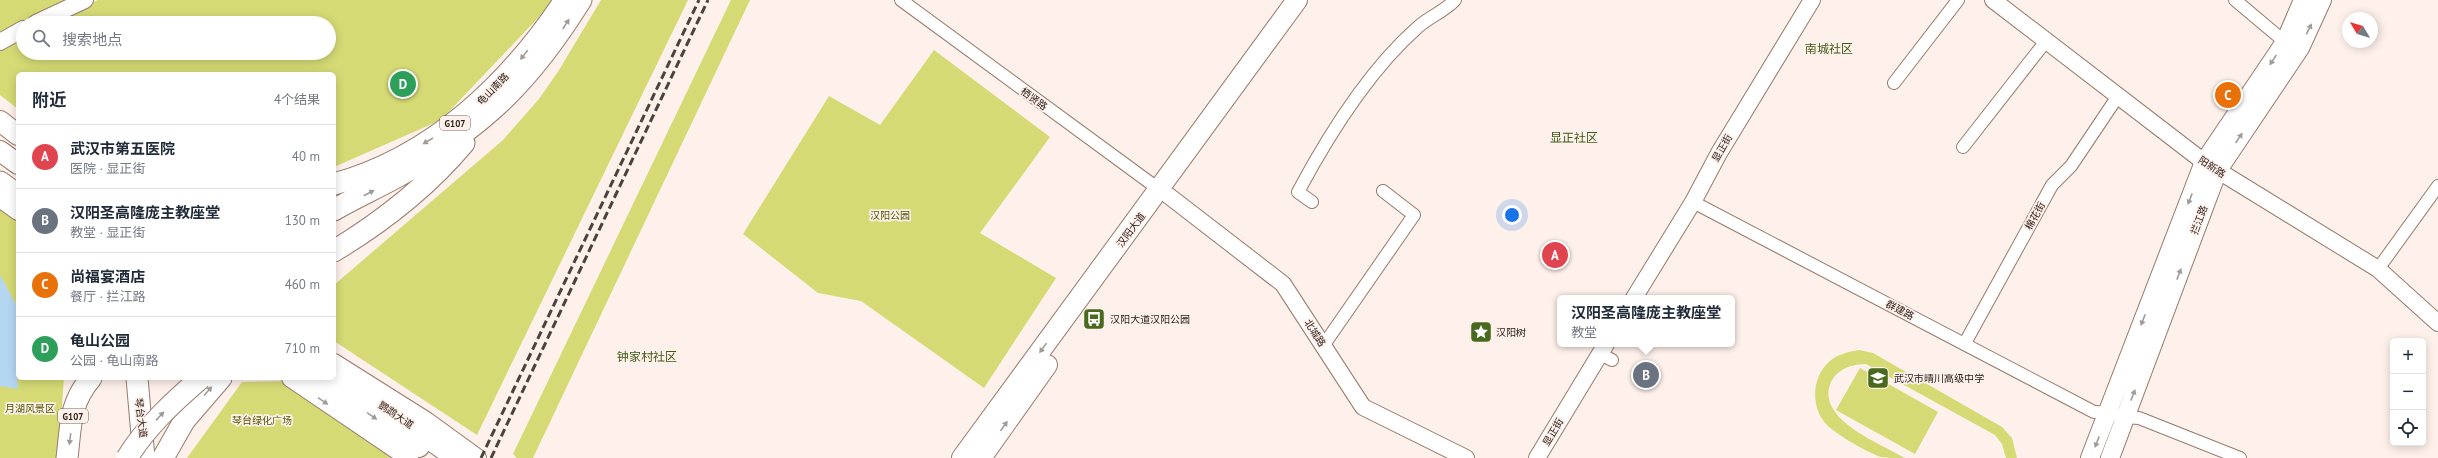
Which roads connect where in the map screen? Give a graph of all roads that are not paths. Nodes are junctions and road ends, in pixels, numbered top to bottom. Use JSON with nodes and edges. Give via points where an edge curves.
{"nodes":[{"id":1,"x":85,"y":0,"type":"edge"},
{"id":2,"x":565,"y":0,"type":"edge"},
{"id":3,"x":581,"y":0,"type":"edge"},
{"id":4,"x":900,"y":0,"type":"edge"},
{"id":5,"x":1297,"y":0,"type":"edge"},
{"id":6,"x":1310,"y":0,"type":"edge"},
{"id":7,"x":1455,"y":0,"type":"edge"},
{"id":8,"x":1812,"y":0,"type":"edge"},
{"id":9,"x":1958,"y":0,"type":"edge"},
{"id":10,"x":1993,"y":0,"type":"edge"},
{"id":11,"x":2235,"y":0,"type":"edge"},
{"id":12,"x":2303,"y":0,"type":"edge"},
{"id":13,"x":2322,"y":0,"type":"edge"},
{"id":14,"x":51,"y":16,"type":"edge"},
{"id":15,"x":16,"y":33,"type":"edge"},
{"id":16,"x":2046,"y":41,"type":"junction"},
{"id":17,"x":0,"y":42,"type":"edge"},
{"id":18,"x":2285,"y":42,"type":"junction"},
{"id":19,"x":1894,"y":83,"type":"dead end"},
{"id":20,"x":2118,"y":96,"type":"junction"},
{"id":21,"x":486,"y":117,"type":"junction"},
{"id":22,"x":0,"y":121,"type":"edge"},
{"id":23,"x":16,"y":133,"type":"edge"},
{"id":24,"x":1963,"y":147,"type":"dead end"},
{"id":25,"x":0,"y":151,"type":"edge"},
{"id":26,"x":16,"y":163,"type":"edge"},
{"id":27,"x":2211,"y":166,"type":"junction"},
{"id":28,"x":0,"y":182,"type":"edge"},
{"id":29,"x":336,"y":183,"type":"edge"},
{"id":30,"x":2438,"y":186,"type":"edge"},
{"id":31,"x":1383,"y":191,"type":"dead end"},
{"id":32,"x":1164,"y":193,"type":"junction"},
{"id":33,"x":16,"y":194,"type":"edge"},
{"id":34,"x":0,"y":198,"type":"edge"},
{"id":35,"x":407,"y":200,"type":"junction"},
{"id":36,"x":1312,"y":202,"type":"dead end"},
{"id":37,"x":1693,"y":202,"type":"junction"},
{"id":38,"x":336,"y":209,"type":"edge"},
{"id":39,"x":16,"y":210,"type":"edge"},
{"id":40,"x":336,"y":250,"type":"edge"},
{"id":41,"x":336,"y":261,"type":"edge"},
{"id":42,"x":2378,"y":268,"type":"junction"},
{"id":43,"x":1636,"y":295,"type":"edge"},
{"id":44,"x":2438,"y":322,"type":"edge"},
{"id":45,"x":1965,"y":343,"type":"junction"},
{"id":46,"x":1323,"y":346,"type":"junction"},
{"id":47,"x":1606,"y":353,"type":"edge"},
{"id":48,"x":336,"y":364,"type":"edge"},
{"id":49,"x":336,"y":374,"type":"edge"},
{"id":50,"x":137,"y":380,"type":"edge"},
{"id":51,"x":199,"y":380,"type":"edge"},
{"id":52,"x":219,"y":380,"type":"edge"},
{"id":53,"x":295,"y":380,"type":"edge"},
{"id":54,"x":319,"y":380,"type":"edge"},
{"id":55,"x":83,"y":382,"type":"edge"},
{"id":56,"x":2108,"y":412,"type":"junction"},
{"id":57,"x":2125,"y":418,"type":"junction"},
{"id":58,"x":67,"y":458,"type":"edge"},
{"id":59,"x":127,"y":458,"type":"edge"},
{"id":60,"x":144,"y":458,"type":"edge"},
{"id":61,"x":163,"y":458,"type":"edge"},
{"id":62,"x":409,"y":458,"type":"edge"},
{"id":63,"x":434,"y":458,"type":"edge"},
{"id":64,"x":456,"y":458,"type":"edge"},
{"id":65,"x":477,"y":458,"type":"edge"},
{"id":66,"x":962,"y":458,"type":"edge"},
{"id":67,"x":981,"y":458,"type":"edge"},
{"id":68,"x":1466,"y":458,"type":"edge"},
{"id":69,"x":1537,"y":458,"type":"edge"},
{"id":70,"x":2090,"y":458,"type":"edge"},
{"id":71,"x":2110,"y":458,"type":"edge"},
{"id":72,"x":2240,"y":458,"type":"edge"}],
"edges":[{"from":1,"to":14,"type":"street"},
{"from":2,"to":29,"type":"highway","name":"龟山南路","number":"G107","one_way":true,"via":[[517,64],[464,116],[406,154]]},
{"from":21,"to":3,"type":"highway","name":"龟山南路","number":"G107","one_way":true,"via":[[538,64]]},
{"from":4,"to":32,"type":"street","name":"栖贤路"},
{"from":5,"to":32,"type":"main road","name":"汉阳大道"},
{"from":6,"to":32,"type":"main road","name":"汉阳大道"},
{"from":7,"to":36,"type":"street","via":[[1418,26],[1387,59],[1337,123],[1298,192]]},
{"from":8,"to":37,"type":"street","name":"显正街","via":[[1719,153]]},
{"from":9,"to":19,"type":"street"},
{"from":10,"to":16,"type":"street","name":"阳新路"},
{"from":11,"to":18,"type":"street"},
{"from":12,"to":18,"type":"main road","name":"拦江路"},
{"from":27,"to":13,"type":"main road","name":"拦江路","one_way":true,"via":[[2300,48]]},
{"from":15,"to":17,"type":"street"},
{"from":16,"to":20,"type":"street","name":"阳新路"},
{"from":16,"to":24,"type":"street"},
{"from":18,"to":27,"type":"main road","name":"拦江路","one_way":true},
{"from":20,"to":27,"type":"street","name":"阳新路"},
{"from":20,"to":45,"type":"street","name":"棉花街","via":[[2071,166],[2052,185]]},
{"from":21,"to":35,"type":"highway","via":[[442,168]]},
{"from":38,"to":21,"type":"highway","number":"G107","one_way":true,"via":[[408,170]]},
{"from":22,"to":23,"type":"main road"},
{"from":25,"to":26,"type":"main road"},
{"from":27,"to":42,"type":"street","name":"阳新路"},
{"from":27,"to":56,"type":"main road","name":"拦江路","one_way":true},
{"from":57,"to":27,"type":"main road","name":"拦江路","one_way":true},
{"from":28,"to":33,"type":"highway"},
{"from":30,"to":42,"type":"street"},
{"from":31,"to":46,"type":"street","via":[[1414,215]]},
{"from":32,"to":46,"type":"street","name":"北城路","via":[[1283,284]]},
{"from":32,"to":66,"type":"main road","name":"汉阳大道","one_way":true},
{"from":67,"to":32,"type":"main road","name":"汉阳大道","one_way":true},
{"from":34,"to":39,"type":"main road"},
{"from":35,"to":40,"type":"highway"},
{"from":35,"to":41,"type":"highway"},
{"from":37,"to":43,"type":"street","name":"显正街"},
{"from":37,"to":45,"type":"street","name":"群建路"},
{"from":42,"to":44,"type":"street","name":"阳新路"},
{"from":45,"to":56,"type":"street","name":"群建路","via":[[2094,412]]},
{"from":46,"to":68,"type":"street","name":"北城路","via":[[1362,407]]},
{"from":47,"to":69,"type":"street","name":"显正街"},
{"from":48,"to":65,"type":"main road","via":[[426,421]]},
{"from":49,"to":64,"type":"main road","name":"鹦鹉大道"},
{"from":50,"to":60,"type":"highway","name":"琴台大道"},
{"from":59,"to":51,"type":"highway","one_way":true,"bridge":true,"via":[[163,413]]},
{"from":61,"to":52,"type":"highway","one_way":true,"via":[[184,421]]},
{"from":53,"to":62,"type":"main road","one_way":true},
{"from":54,"to":63,"type":"main road","name":"鹦鹉大道","one_way":true},
{"from":55,"to":58,"type":"highway","number":"G107","one_way":true,"via":[[74,403]]},
{"from":56,"to":57,"type":"street","name":"群建路"},
{"from":56,"to":70,"type":"main road","name":"拦江路","one_way":true},
{"from":57,"to":71,"type":"main road","name":"拦江路"},
{"from":57,"to":72,"type":"street","name":"群建路","via":[[2139,418]]}]}
